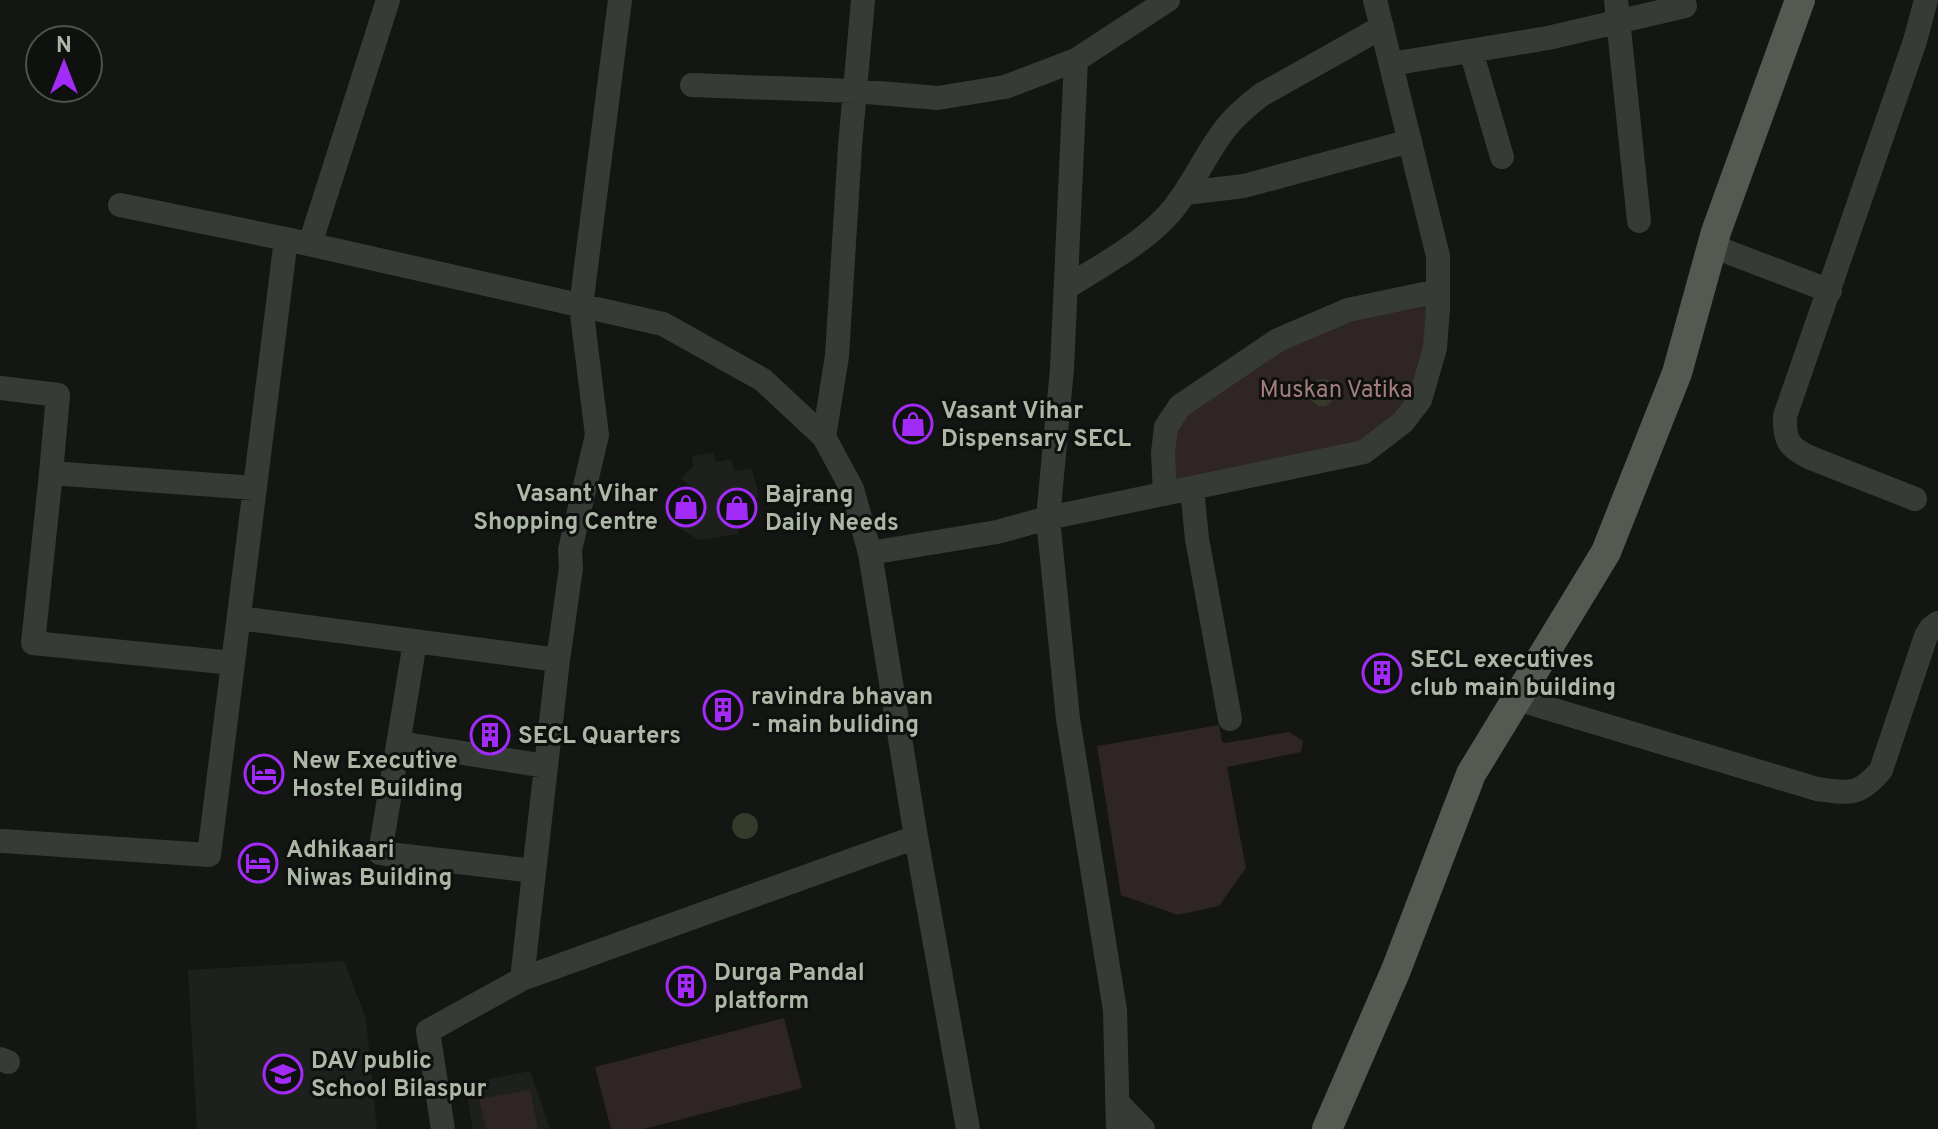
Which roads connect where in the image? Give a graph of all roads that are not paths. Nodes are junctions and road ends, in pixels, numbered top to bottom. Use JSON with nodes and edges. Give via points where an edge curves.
{"nodes":[{"id":1,"x":388,"y":0,"type":"edge"},
{"id":2,"x":620,"y":0,"type":"edge"},
{"id":3,"x":863,"y":0,"type":"edge"},
{"id":4,"x":1168,"y":0,"type":"edge"},
{"id":5,"x":1375,"y":0,"type":"edge"},
{"id":6,"x":1800,"y":0,"type":"edge"},
{"id":7,"x":1926,"y":0,"type":"edge"},
{"id":8,"x":1685,"y":6,"type":"dead end"},
{"id":9,"x":1617,"y":11,"type":"edge"},
{"id":10,"x":1382,"y":27,"type":"junction"},
{"id":11,"x":1471,"y":51,"type":"junction"},
{"id":12,"x":1076,"y":60,"type":"junction"},
{"id":13,"x":1391,"y":64,"type":"junction"},
{"id":14,"x":692,"y":85,"type":"dead end"},
{"id":15,"x":855,"y":91,"type":"junction"},
{"id":16,"x":1410,"y":141,"type":"junction"},
{"id":17,"x":1502,"y":157,"type":"dead end"},
{"id":18,"x":1185,"y":193,"type":"junction"},
{"id":19,"x":120,"y":205,"type":"dead end"},
{"id":20,"x":1639,"y":221,"type":"dead end"},
{"id":21,"x":298,"y":242,"type":"junction"},
{"id":22,"x":1712,"y":246,"type":"junction"},
{"id":23,"x":1066,"y":288,"type":"junction"},
{"id":24,"x":1438,"y":291,"type":"junction"},
{"id":25,"x":1830,"y":291,"type":"junction"},
{"id":26,"x":581,"y":306,"type":"junction"},
{"id":27,"x":0,"y":388,"type":"edge"},
{"id":28,"x":824,"y":437,"type":"junction"},
{"id":29,"x":51,"y":473,"type":"junction"},
{"id":30,"x":255,"y":488,"type":"junction"},
{"id":31,"x":1192,"y":488,"type":"junction"},
{"id":32,"x":1165,"y":494,"type":"junction"},
{"id":33,"x":1915,"y":499,"type":"dead end"},
{"id":34,"x":1048,"y":518,"type":"junction"},
{"id":35,"x":870,"y":553,"type":"junction"},
{"id":36,"x":239,"y":618,"type":"junction"},
{"id":37,"x":1938,"y":623,"type":"edge"},
{"id":38,"x":415,"y":642,"type":"junction"},
{"id":39,"x":558,"y":660,"type":"junction"},
{"id":40,"x":233,"y":663,"type":"junction"},
{"id":41,"x":1517,"y":699,"type":"junction"},
{"id":42,"x":1230,"y":719,"type":"dead end"},
{"id":43,"x":399,"y":743,"type":"junction"},
{"id":44,"x":546,"y":766,"type":"junction"},
{"id":45,"x":916,"y":837,"type":"junction"},
{"id":46,"x":3,"y":841,"type":"dead end"},
{"id":47,"x":534,"y":871,"type":"junction"},
{"id":48,"x":522,"y":979,"type":"junction"},
{"id":49,"x":1117,"y":1102,"type":"junction"},
{"id":50,"x":443,"y":1129,"type":"edge"},
{"id":51,"x":968,"y":1129,"type":"edge"},
{"id":52,"x":1118,"y":1129,"type":"edge"},
{"id":53,"x":1143,"y":1129,"type":"edge"},
{"id":54,"x":1327,"y":1129,"type":"edge"}],
"edges":[{"from":1,"to":21,"type":"street"},
{"from":2,"to":26,"type":"street"},
{"from":3,"to":15,"type":"street"},
{"from":4,"to":12,"type":"street"},
{"from":5,"to":10,"type":"street"},
{"from":6,"to":22,"type":"main road"},
{"from":7,"to":25,"type":"street"},
{"from":8,"to":9,"type":"street"},
{"from":9,"to":11,"type":"street","via":[[1548,38]]},
{"from":9,"to":20,"type":"street"},
{"from":10,"to":13,"type":"street"},
{"from":10,"to":18,"type":"street","via":[[1246,107],[1226,127]]},
{"from":11,"to":13,"type":"street"},
{"from":11,"to":17,"type":"street"},
{"from":12,"to":15,"type":"street","via":[[1005,87],[938,98]]},
{"from":12,"to":23,"type":"street"},
{"from":13,"to":16,"type":"street"},
{"from":14,"to":15,"type":"street"},
{"from":15,"to":28,"type":"street","via":[[837,356]]},
{"from":16,"to":18,"type":"street","via":[[1244,186]]},
{"from":16,"to":24,"type":"street","via":[[1438,256]]},
{"from":18,"to":23,"type":"street","via":[[1137,242]]},
{"from":19,"to":21,"type":"street"},
{"from":21,"to":26,"type":"street"},
{"from":21,"to":30,"type":"street"},
{"from":22,"to":25,"type":"street"},
{"from":22,"to":41,"type":"main road","via":[[1677,373],[1606,552]]},
{"from":23,"to":34,"type":"street"},
{"from":24,"to":31,"type":"street","via":[[1435,348],[1420,400],[1382,439],[1364,452]]},
{"from":24,"to":32,"type":"street","via":[[1348,310],[1278,340],[1180,406],[1166,427]]},
{"from":25,"to":33,"type":"street","via":[[1789,401],[1788,441],[1811,458]]},
{"from":26,"to":28,"type":"street","via":[[663,324],[763,380]]},
{"from":26,"to":39,"type":"street","via":[[597,435],[570,550]]},
{"from":27,"to":29,"type":"street","via":[[58,395]]},
{"from":28,"to":35,"type":"street","via":[[852,489]]},
{"from":29,"to":30,"type":"street"},
{"from":29,"to":40,"type":"street","via":[[33,643]]},
{"from":30,"to":36,"type":"street"},
{"from":31,"to":32,"type":"street"},
{"from":31,"to":42,"type":"street"},
{"from":32,"to":34,"type":"street"},
{"from":34,"to":35,"type":"street"},
{"from":34,"to":49,"type":"street","via":[[1068,719],[1115,1010]]},
{"from":35,"to":45,"type":"street"},
{"from":36,"to":38,"type":"street"},
{"from":36,"to":40,"type":"street"},
{"from":37,"to":41,"type":"street","via":[[1926,636],[1881,770],[1856,791],[1817,789]]},
{"from":38,"to":39,"type":"street"},
{"from":38,"to":43,"type":"street"},
{"from":39,"to":44,"type":"street"},
{"from":40,"to":46,"type":"street","via":[[209,855]]},
{"from":41,"to":54,"type":"main road","via":[[1471,774],[1396,970]]},
{"from":43,"to":44,"type":"street"},
{"from":43,"to":47,"type":"street","via":[[380,853]]},
{"from":44,"to":47,"type":"street"},
{"from":45,"to":48,"type":"street"},
{"from":45,"to":51,"type":"street"},
{"from":47,"to":48,"type":"street"},
{"from":48,"to":50,"type":"street","via":[[428,1031]]},
{"from":49,"to":52,"type":"street"},
{"from":49,"to":53,"type":"street"}]}
